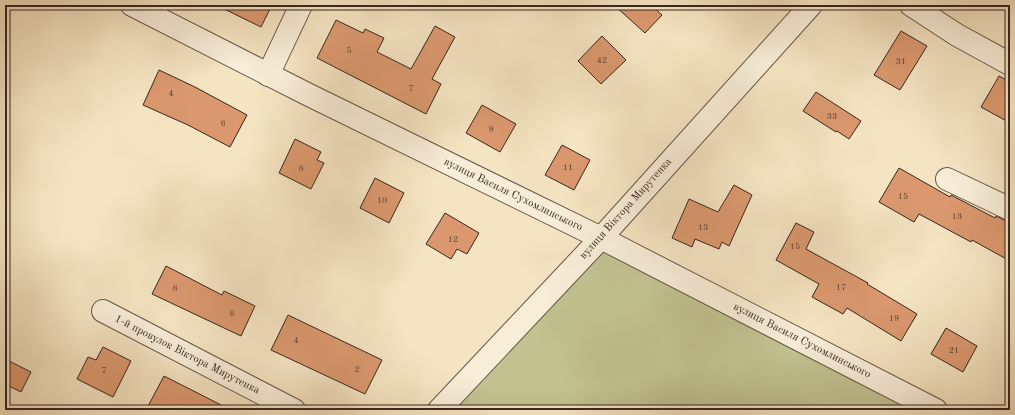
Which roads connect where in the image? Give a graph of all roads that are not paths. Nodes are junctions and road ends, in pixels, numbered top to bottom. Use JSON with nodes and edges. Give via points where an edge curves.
{"nodes":[{"id":1,"x":132,"y":5,"type":"edge"},
{"id":2,"x":301,"y":5,"type":"edge"},
{"id":3,"x":811,"y":5,"type":"edge"},
{"id":4,"x":911,"y":5,"type":"edge"},
{"id":5,"x":1010,"y":64,"type":"edge"},
{"id":6,"x":268,"y":74,"type":"junction"},
{"id":7,"x":947,"y":179,"type":"dead end"},
{"id":8,"x":1010,"y":209,"type":"edge"},
{"id":9,"x":601,"y":238,"type":"junction"},
{"id":10,"x":103,"y":311,"type":"dead end"},
{"id":11,"x":294,"y":410,"type":"edge"},
{"id":12,"x":439,"y":410,"type":"edge"},
{"id":13,"x":936,"y":410,"type":"edge"}],
"edges":[{"from":1,"to":6,"type":"street","name":"вулиця Василя Сухомлинського"},
{"from":2,"to":6,"type":"street"},
{"from":3,"to":9,"type":"street","name":"вулиця Віктора Мирутенка"},
{"from":4,"to":5,"type":"street","via":[[957,35]]},
{"from":6,"to":9,"type":"street","name":"вулиця Василя Сухомлинського"},
{"from":7,"to":8,"type":"street"},
{"from":9,"to":12,"type":"street","name":"вулиця Віктора Мирутенка"},
{"from":9,"to":13,"type":"street","name":"вулиця Василя Сухомлинського"},
{"from":10,"to":11,"type":"street","name":"1-й провулок Віктора Мирутенка"}]}
